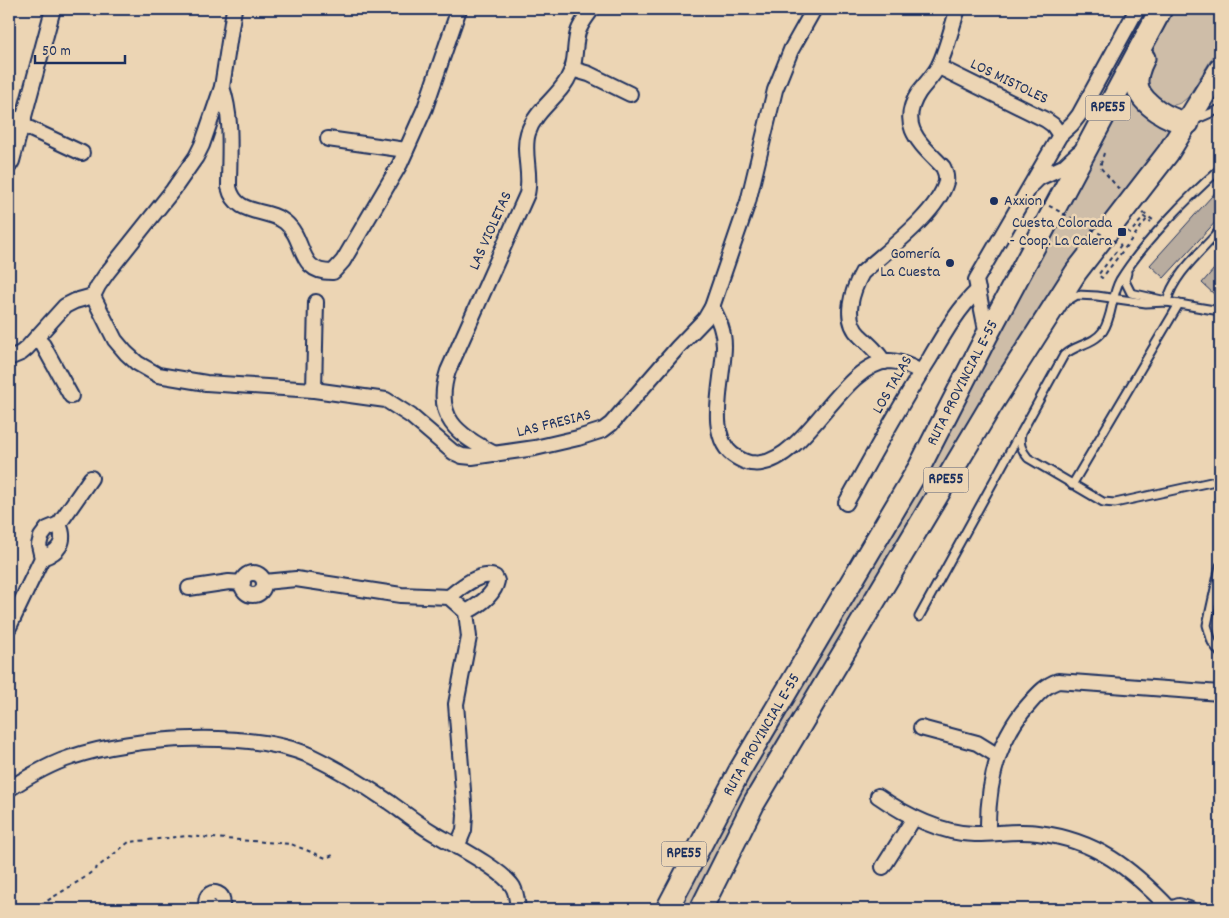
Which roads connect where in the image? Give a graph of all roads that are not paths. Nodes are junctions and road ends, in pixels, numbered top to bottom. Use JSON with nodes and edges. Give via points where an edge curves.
{"nodes":[{"id":1,"x":234,"y":9,"type":"edge"},
{"id":2,"x":459,"y":9,"type":"edge"},
{"id":3,"x":592,"y":9,"type":"edge"},
{"id":4,"x":814,"y":9,"type":"edge"},
{"id":5,"x":958,"y":9,"type":"edge"},
{"id":6,"x":1137,"y":9,"type":"edge"},
{"id":7,"x":51,"y":10,"type":"edge"},
{"id":8,"x":1156,"y":18,"type":"edge"},
{"id":9,"x":938,"y":67,"type":"junction"},
{"id":10,"x":572,"y":69,"type":"junction"},
{"id":11,"x":1220,"y":69,"type":"edge"},
{"id":12,"x":222,"y":87,"type":"junction"},
{"id":13,"x":630,"y":94,"type":"dead end"},
{"id":14,"x":1220,"y":109,"type":"edge"},
{"id":15,"x":1157,"y":110,"type":"junction"},
{"id":16,"x":9,"y":118,"type":"edge"},
{"id":17,"x":23,"y":123,"type":"junction"},
{"id":18,"x":1188,"y":123,"type":"junction"},
{"id":19,"x":1060,"y":135,"type":"junction"},
{"id":20,"x":328,"y":139,"type":"dead end"},
{"id":21,"x":1101,"y":139,"type":"junction"},
{"id":22,"x":406,"y":150,"type":"junction"},
{"id":23,"x":82,"y":153,"type":"dead end"},
{"id":24,"x":9,"y":166,"type":"edge"},
{"id":25,"x":1220,"y":169,"type":"edge"},
{"id":26,"x":1027,"y":189,"type":"junction"},
{"id":27,"x":1220,"y":230,"type":"edge"},
{"id":28,"x":1128,"y":271,"type":"junction"},
{"id":29,"x":978,"y":290,"type":"junction"},
{"id":30,"x":93,"y":296,"type":"junction"},
{"id":31,"x":1111,"y":297,"type":"junction"},
{"id":32,"x":316,"y":302,"type":"dead end"},
{"id":33,"x":1167,"y":302,"type":"junction"},
{"id":34,"x":1179,"y":304,"type":"junction"},
{"id":35,"x":712,"y":307,"type":"junction"},
{"id":36,"x":1220,"y":311,"type":"edge"},
{"id":37,"x":987,"y":335,"type":"junction"},
{"id":38,"x":36,"y":338,"type":"junction"},
{"id":39,"x":1034,"y":352,"type":"dead end"},
{"id":40,"x":9,"y":358,"type":"edge"},
{"id":41,"x":884,"y":362,"type":"junction"},
{"id":42,"x":921,"y":372,"type":"junction"},
{"id":43,"x":1015,"y":384,"type":"dead end"},
{"id":44,"x":314,"y":390,"type":"junction"},
{"id":45,"x":71,"y":396,"type":"dead end"},
{"id":46,"x":990,"y":407,"type":"junction"},
{"id":47,"x":1021,"y":433,"type":"junction"},
{"id":48,"x":495,"y":454,"type":"junction"},
{"id":49,"x":91,"y":478,"type":"dead end"},
{"id":50,"x":1220,"y":480,"type":"edge"},
{"id":51,"x":1072,"y":485,"type":"junction"},
{"id":52,"x":846,"y":503,"type":"dead end"},
{"id":53,"x":59,"y":524,"type":"junction"},
{"id":54,"x":42,"y":558,"type":"junction"},
{"id":55,"x":1220,"y":566,"type":"edge"},
{"id":56,"x":188,"y":588,"type":"dead end"},
{"id":57,"x":449,"y":597,"type":"junction"},
{"id":58,"x":466,"y":612,"type":"junction"},
{"id":59,"x":919,"y":617,"type":"dead end"},
{"id":60,"x":9,"y":627,"type":"edge"},
{"id":61,"x":1220,"y":653,"type":"edge"},
{"id":62,"x":1220,"y":693,"type":"edge"},
{"id":63,"x":921,"y":728,"type":"dead end"},
{"id":64,"x":998,"y":756,"type":"junction"},
{"id":65,"x":9,"y":789,"type":"edge"},
{"id":66,"x":878,"y":796,"type":"dead end"},
{"id":67,"x":721,"y":805,"type":"junction"},
{"id":68,"x":914,"y":818,"type":"junction"},
{"id":69,"x":988,"y":833,"type":"junction"},
{"id":70,"x":457,"y":847,"type":"junction"},
{"id":71,"x":883,"y":867,"type":"dead end"},
{"id":72,"x":518,"y":909,"type":"edge"},
{"id":73,"x":656,"y":909,"type":"edge"},
{"id":74,"x":667,"y":909,"type":"edge"},
{"id":75,"x":701,"y":909,"type":"edge"},
{"id":76,"x":1170,"y":909,"type":"edge"},
{"id":77,"x":1189,"y":909,"type":"edge"}],
"edges":[{"from":1,"to":12,"type":"street"},
{"from":2,"to":22,"type":"street","via":[[425,108]]},
{"from":3,"to":10,"type":"street","name":"LAS VIOLETAS","via":[[578,32]]},
{"from":4,"to":35,"type":"street","name":"LAS FRESIAS","via":[[775,90],[748,202]]},
{"from":5,"to":9,"type":"street"},
{"from":6,"to":19,"type":"street","via":[[1079,115]]},
{"from":7,"to":17,"type":"street"},
{"from":8,"to":15,"type":"main road","number":"RPE55","via":[[1150,48],[1138,72],[1137,85],[1142,99]]},
{"from":8,"to":21,"type":"main road","name":"RUTA PROVINCIAL E-55","number":"RPE55"},
{"from":9,"to":19,"type":"street","name":"LOS MISTOLES","via":[[1046,120]]},
{"from":9,"to":41,"type":"street","via":[[914,102],[910,119],[916,138],[943,167],[946,181],[927,212],[862,273],[852,300],[850,315],[853,326]]},
{"from":10,"to":13,"type":"street"},
{"from":10,"to":48,"type":"street","name":"LAS VIOLETAS","via":[[528,133],[527,194],[444,385],[445,409],[454,426],[464,436]]},
{"from":11,"to":15,"type":"main road","number":"RPE55","via":[[1204,82],[1185,108],[1176,112]]},
{"from":11,"to":18,"type":"main road","name":"RUTA PROVINCIAL E-55","number":"RPE55"},
{"from":12,"to":22,"type":"street","via":[[228,120],[231,196],[242,207],[271,215],[289,226],[308,264],[315,269],[333,272],[339,267]]},
{"from":12,"to":30,"type":"street","via":[[196,157]]},
{"from":14,"to":18,"type":"lane"},
{"from":15,"to":18,"type":"main road","number":"RPE55"},
{"from":16,"to":17,"type":"street"},
{"from":17,"to":23,"type":"street"},
{"from":17,"to":24,"type":"street"},
{"from":18,"to":46,"type":"main road","name":"RUTA PROVINCIAL E-55","number":"RPE55","via":[[1076,272]]},
{"from":19,"to":26,"type":"street"},
{"from":20,"to":22,"type":"street"},
{"from":21,"to":26,"type":"street"},
{"from":21,"to":37,"type":"main road","name":"RUTA PROVINCIAL E-55","number":"RPE55"},
{"from":25,"to":28,"type":"lane","via":[[1174,214]]},
{"from":26,"to":29,"type":"street","via":[[976,280]]},
{"from":27,"to":33,"type":"lane","via":[[1182,272],[1169,291]]},
{"from":28,"to":31,"type":"lane"},
{"from":28,"to":31,"type":"lane","via":[[1116,282]]},
{"from":28,"to":33,"type":"lane","via":[[1125,281],[1131,293]]},
{"from":29,"to":37,"type":"street"},
{"from":29,"to":42,"type":"street","name":"LOS TALAS","via":[[959,312]]},
{"from":30,"to":38,"type":"street","via":[[66,306]]},
{"from":30,"to":44,"type":"street","name":"LAS FRESIAS","via":[[126,353],[158,375],[206,383]]},
{"from":31,"to":33,"type":"lane","via":[[1146,303]]},
{"from":31,"to":39,"type":"lane","via":[[1074,296],[1064,304]]},
{"from":31,"to":47,"type":"lane","via":[[1102,332],[1064,355]]},
{"from":32,"to":44,"type":"street"},
{"from":33,"to":34,"type":"lane"},
{"from":34,"to":36,"type":"lane"},
{"from":34,"to":51,"type":"lane"},
{"from":35,"to":41,"type":"street","via":[[722,328],[724,345],[718,430],[726,448],[746,462],[761,464],[786,451],[854,380]]},
{"from":35,"to":48,"type":"street","name":"LAS FRESIAS","via":[[705,319],[603,430],[535,448]]},
{"from":37,"to":67,"type":"main road","name":"RUTA PROVINCIAL E-55","number":"RPE55","via":[[920,466]]},
{"from":38,"to":40,"type":"street","via":[[21,353]]},
{"from":38,"to":45,"type":"street","via":[[43,344]]},
{"from":41,"to":42,"type":"street","via":[[908,365]]},
{"from":42,"to":52,"type":"street","name":"LOS TALAS"},
{"from":43,"to":46,"type":"lane","number":"RPE55"},
{"from":44,"to":48,"type":"street","name":"LAS FRESIAS","via":[[386,400],[411,416],[453,452],[472,457]]},
{"from":46,"to":75,"type":"main road","name":"RUTA PROVINCIAL E-55","number":"RPE55","via":[[754,804]]},
{"from":47,"to":51,"type":"lane","via":[[1019,442],[1028,458]]},
{"from":47,"to":59,"type":"lane"},
{"from":49,"to":53,"type":"street"},
{"from":50,"to":51,"type":"lane","via":[[1115,503],[1103,502]]},
{"from":53,"to":54,"type":"street","via":[[62,534],[59,547]]},
{"from":53,"to":54,"type":"street","via":[[47,529],[41,537]]},
{"from":54,"to":60,"type":"street"},
{"from":55,"to":61,"type":"lane","via":[[1207,625],[1212,642]]},
{"from":56,"to":57,"type":"street","via":[[242,583],[245,592],[255,595],[264,589],[264,582],[296,579],[401,595]]},
{"from":57,"to":58,"type":"street"},
{"from":57,"to":58,"type":"street","via":[[477,579],[495,577],[497,581],[493,591]]},
{"from":58,"to":70,"type":"street","via":[[469,637],[456,704],[464,815],[464,830]]},
{"from":62,"to":64,"type":"street","via":[[1058,681],[1041,690],[1024,709]]},
{"from":63,"to":64,"type":"street","via":[[977,743]]},
{"from":64,"to":69,"type":"street","via":[[987,807]]},
{"from":65,"to":70,"type":"street","via":[[55,763],[104,749],[201,739],[254,743],[286,748],[354,778]]},
{"from":66,"to":68,"type":"street"},
{"from":67,"to":73,"type":"main road","number":"RPE55","via":[[690,843]]},
{"from":67,"to":74,"type":"main road","name":"RUTA PROVINCIAL E-55","number":"RPE55"},
{"from":68,"to":69,"type":"street","via":[[952,830]]},
{"from":68,"to":71,"type":"street"},
{"from":69,"to":76,"type":"street","via":[[1039,833],[1087,846],[1127,868]]},
{"from":70,"to":72,"type":"street","via":[[507,880],[514,888]]},
{"from":76,"to":77,"type":"street","via":[[1179,906]]}]}
